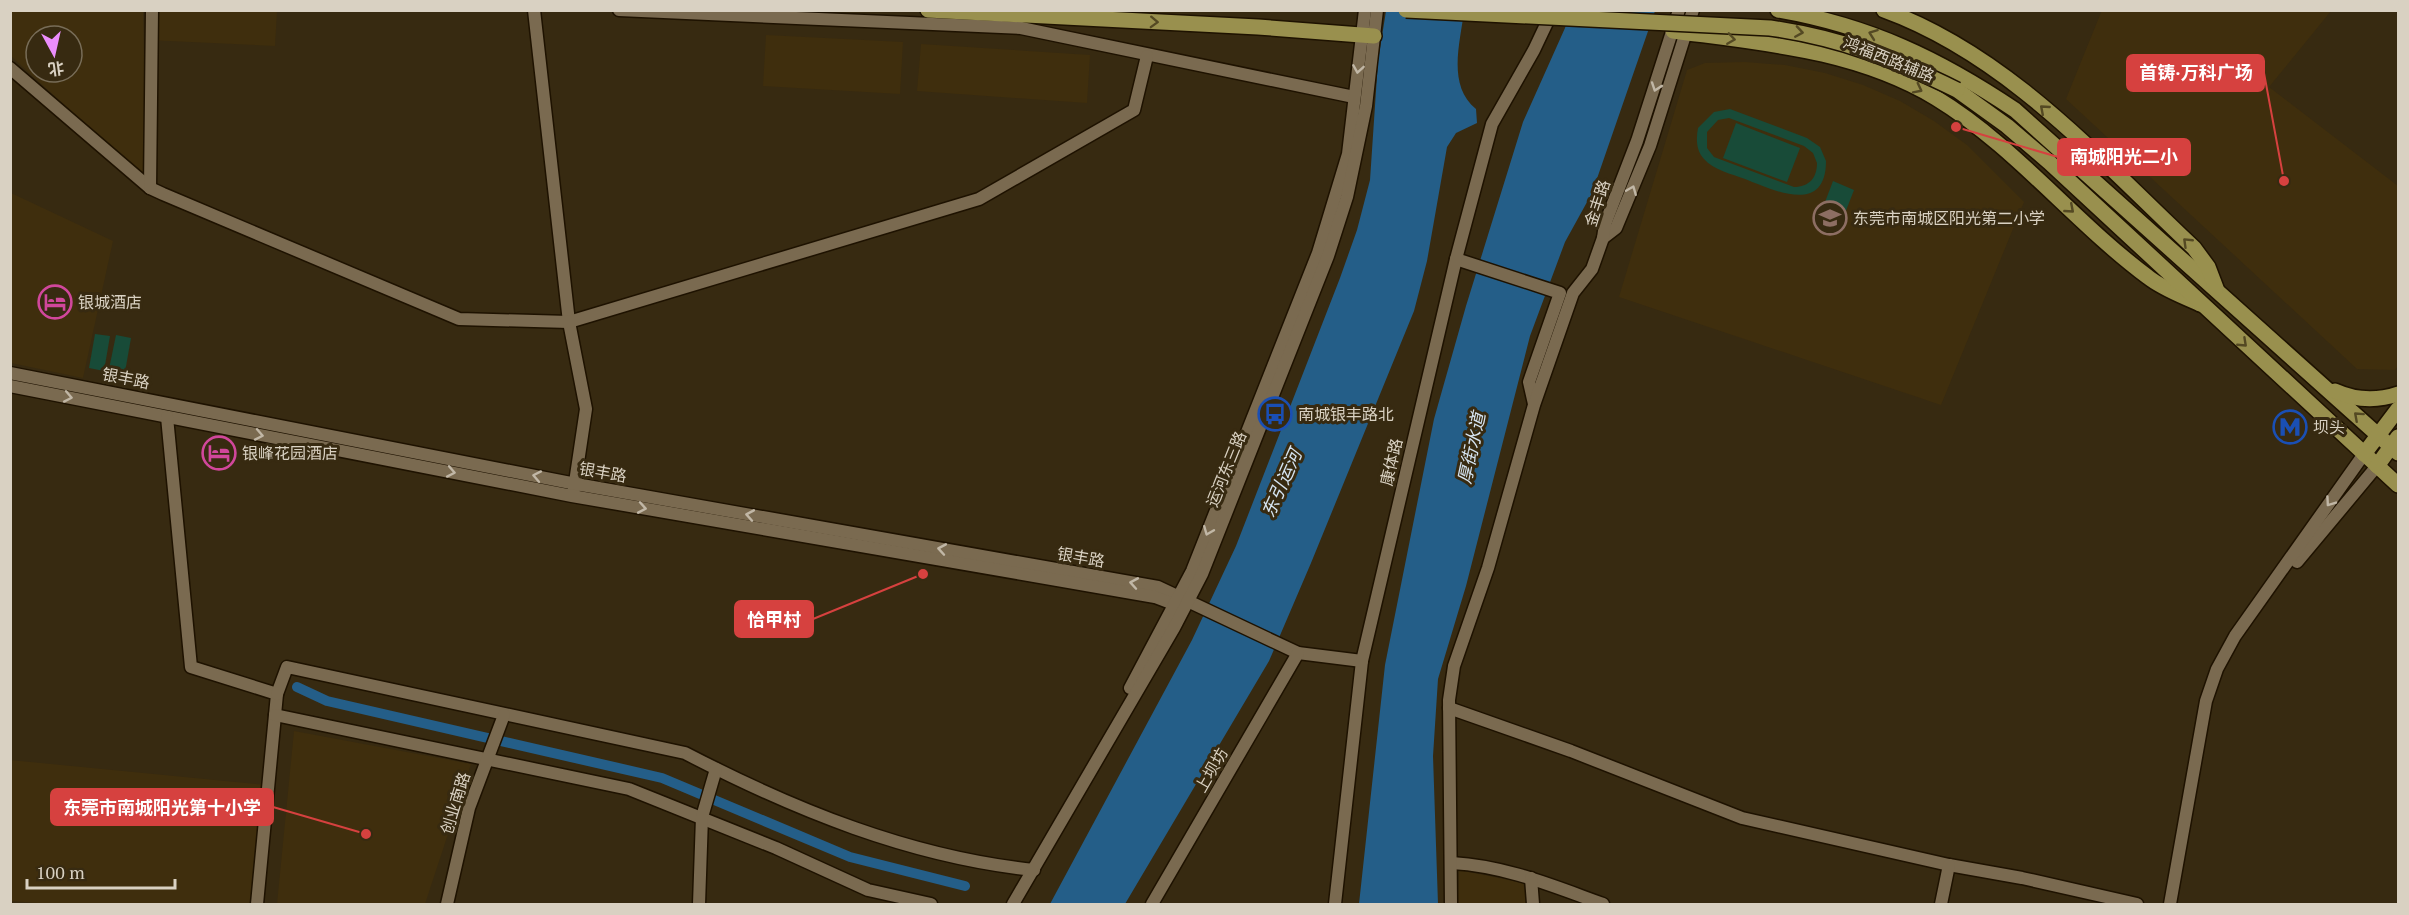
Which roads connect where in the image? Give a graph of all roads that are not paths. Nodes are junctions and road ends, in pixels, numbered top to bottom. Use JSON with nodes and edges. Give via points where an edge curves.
{"nodes":[{"id":1,"x":152,"y":10,"type":"edge"},
{"id":2,"x":534,"y":10,"type":"edge"},
{"id":3,"x":619,"y":10,"type":"edge"},
{"id":4,"x":928,"y":10,"type":"edge"},
{"id":5,"x":1365,"y":10,"type":"edge"},
{"id":6,"x":1377,"y":10,"type":"edge"},
{"id":7,"x":1406,"y":10,"type":"edge"},
{"id":8,"x":1552,"y":10,"type":"edge"},
{"id":9,"x":1679,"y":10,"type":"edge"},
{"id":10,"x":1693,"y":10,"type":"edge"},
{"id":11,"x":1779,"y":10,"type":"edge"},
{"id":12,"x":1884,"y":10,"type":"edge"},
{"id":13,"x":1680,"y":32,"type":"junction"},
{"id":14,"x":1368,"y":36,"type":"junction"},
{"id":15,"x":1147,"y":56,"type":"junction"},
{"id":16,"x":10,"y":68,"type":"edge"},
{"id":17,"x":1354,"y":98,"type":"junction"},
{"id":18,"x":150,"y":188,"type":"junction"},
{"id":19,"x":1456,"y":258,"type":"junction"},
{"id":20,"x":2217,"y":291,"type":"junction"},
{"id":21,"x":2200,"y":303,"type":"junction"},
{"id":22,"x":569,"y":322,"type":"junction"},
{"id":23,"x":10,"y":373,"type":"edge"},
{"id":24,"x":10,"y":386,"type":"edge"},
{"id":25,"x":2324,"y":386,"type":"junction"},
{"id":26,"x":2398,"y":393,"type":"edge"},
{"id":27,"x":1534,"y":405,"type":"junction"},
{"id":28,"x":2398,"y":410,"type":"edge"},
{"id":29,"x":167,"y":417,"type":"junction"},
{"id":30,"x":2379,"y":434,"type":"junction"},
{"id":31,"x":2396,"y":446,"type":"edge"},
{"id":32,"x":2364,"y":454,"type":"junction"},
{"id":33,"x":2377,"y":466,"type":"junction"},
{"id":34,"x":2398,"y":485,"type":"edge"},
{"id":35,"x":574,"y":490,"type":"junction"},
{"id":36,"x":1182,"y":600,"type":"junction"},
{"id":37,"x":2235,"y":636,"type":"junction"},
{"id":38,"x":1298,"y":653,"type":"junction"},
{"id":39,"x":1362,"y":661,"type":"junction"},
{"id":40,"x":277,"y":694,"type":"junction"},
{"id":41,"x":1449,"y":708,"type":"junction"},
{"id":42,"x":275,"y":715,"type":"junction"},
{"id":43,"x":502,"y":719,"type":"junction"},
{"id":44,"x":489,"y":754,"type":"junction"},
{"id":45,"x":714,"y":775,"type":"junction"},
{"id":46,"x":704,"y":811,"type":"junction"},
{"id":47,"x":1452,"y":863,"type":"junction"},
{"id":48,"x":1949,"y":865,"type":"junction"},
{"id":49,"x":1029,"y":870,"type":"junction"},
{"id":50,"x":1531,"y":878,"type":"junction"},
{"id":51,"x":256,"y":904,"type":"edge"},
{"id":52,"x":447,"y":904,"type":"edge"},
{"id":53,"x":699,"y":904,"type":"edge"},
{"id":54,"x":931,"y":904,"type":"edge"},
{"id":55,"x":1004,"y":904,"type":"edge"},
{"id":56,"x":1013,"y":904,"type":"edge"},
{"id":57,"x":1152,"y":904,"type":"edge"},
{"id":58,"x":1335,"y":904,"type":"edge"},
{"id":59,"x":1451,"y":904,"type":"edge"},
{"id":60,"x":1533,"y":904,"type":"edge"},
{"id":61,"x":1603,"y":904,"type":"edge"},
{"id":62,"x":1941,"y":904,"type":"edge"},
{"id":63,"x":2137,"y":904,"type":"edge"},
{"id":64,"x":2170,"y":904,"type":"edge"}],
"edges":[{"from":1,"to":18,"type":"street"},
{"from":2,"to":22,"type":"street"},
{"from":3,"to":15,"type":"street","via":[[1021,28]]},
{"from":4,"to":14,"type":"main road","one_way":true},
{"from":5,"to":14,"type":"street","name":"运河东三路"},
{"from":6,"to":14,"type":"street","name":"运河东三路"},
{"from":7,"to":21,"type":"main road","one_way":true,"bridge":true,"via":[[1770,28],[1854,45],[1957,90],[2007,126]]},
{"from":8,"to":19,"type":"street","name":"康体路","via":[[1492,124]]},
{"from":9,"to":13,"type":"street","name":"金丰路"},
{"from":10,"to":13,"type":"street","name":"金丰路"},
{"from":20,"to":11,"type":"main road","one_way":true,"via":[[2015,110],[1964,76],[1905,45],[1858,28]]},
{"from":20,"to":12,"type":"main road","one_way":true,"via":[[2208,267],[2193,248],[2021,89],[1964,48]]},
{"from":13,"to":21,"type":"main road","name":"鸿福西路辅路","one_way":true,"via":[[1839,56],[1935,98],[1972,123],[2148,278]]},
{"from":13,"to":27,"type":"street","name":"金丰路","via":[[1605,224],[1592,269],[1573,294]]},
{"from":14,"to":17,"type":"street","name":"运河东三路","one_way":true},
{"from":14,"to":36,"type":"street","name":"运河东三路","via":[[1358,154],[1328,256],[1202,574]]},
{"from":15,"to":17,"type":"street"},
{"from":15,"to":22,"type":"street","via":[[1134,110],[979,199]]},
{"from":16,"to":18,"type":"street"},
{"from":17,"to":36,"type":"street","name":"运河东三路","one_way":true,"via":[[1348,154],[1318,253]]},
{"from":18,"to":22,"type":"street","via":[[459,319]]},
{"from":19,"to":27,"type":"street","via":[[1560,293],[1529,382]]},
{"from":19,"to":39,"type":"street","name":"康体路"},
{"from":20,"to":25,"type":"main road"},
{"from":21,"to":32,"type":"main road","one_way":true},
{"from":22,"to":35,"type":"street","via":[[586,409]]},
{"from":35,"to":23,"type":"street","name":"银丰路","one_way":true},
{"from":24,"to":29,"type":"street","name":"银丰路","one_way":true},
{"from":25,"to":26,"type":"main road","via":[[2348,397],[2371,399]]},
{"from":30,"to":25,"type":"main road","one_way":true},
{"from":27,"to":41,"type":"street","name":"金丰路","via":[[1488,568],[1454,666]]},
{"from":28,"to":30,"type":"main road"},
{"from":29,"to":35,"type":"street","name":"银丰路","one_way":true},
{"from":29,"to":40,"type":"street","via":[[191,667]]},
{"from":30,"to":31,"type":"main road"},
{"from":30,"to":32,"type":"main road"},
{"from":31,"to":33,"type":"main road"},
{"from":32,"to":33,"type":"main road"},
{"from":32,"to":37,"type":"street","one_way":true},
{"from":33,"to":34,"type":"main road"},
{"from":33,"to":37,"type":"street"},
{"from":35,"to":36,"type":"street","name":"银丰路"},
{"from":36,"to":38,"type":"street","name":"银丰路"},
{"from":36,"to":49,"type":"street","name":"运河东三路"},
{"from":37,"to":64,"type":"street","via":[[2206,701]]},
{"from":38,"to":39,"type":"street","name":"银丰路"},
{"from":38,"to":57,"type":"street","name":"上坝坊"},
{"from":39,"to":58,"type":"street","name":"康体路"},
{"from":40,"to":42,"type":"street"},
{"from":40,"to":43,"type":"street","via":[[287,667]]},
{"from":41,"to":47,"type":"street","name":"金丰路"},
{"from":41,"to":48,"type":"street","via":[[1743,818]]},
{"from":42,"to":44,"type":"street"},
{"from":42,"to":51,"type":"street"},
{"from":43,"to":44,"type":"street","name":"创业南路"},
{"from":43,"to":45,"type":"street","via":[[685,753]]},
{"from":44,"to":46,"type":"street"},
{"from":44,"to":52,"type":"street","name":"创业南路","via":[[464,828]]},
{"from":45,"to":46,"type":"street"},
{"from":45,"to":49,"type":"street","via":[[885,841],[980,864]]},
{"from":46,"to":53,"type":"street"},
{"from":46,"to":54,"type":"street","via":[[868,890]]},
{"from":47,"to":50,"type":"street","via":[[1480,865]]},
{"from":47,"to":59,"type":"street","name":"金丰路"},
{"from":48,"to":62,"type":"street"},
{"from":48,"to":63,"type":"street"},
{"from":49,"to":55,"type":"street","name":"运河东三路"},
{"from":49,"to":56,"type":"street","name":"运河东三路"},
{"from":50,"to":60,"type":"street"},
{"from":50,"to":61,"type":"street"}]}
